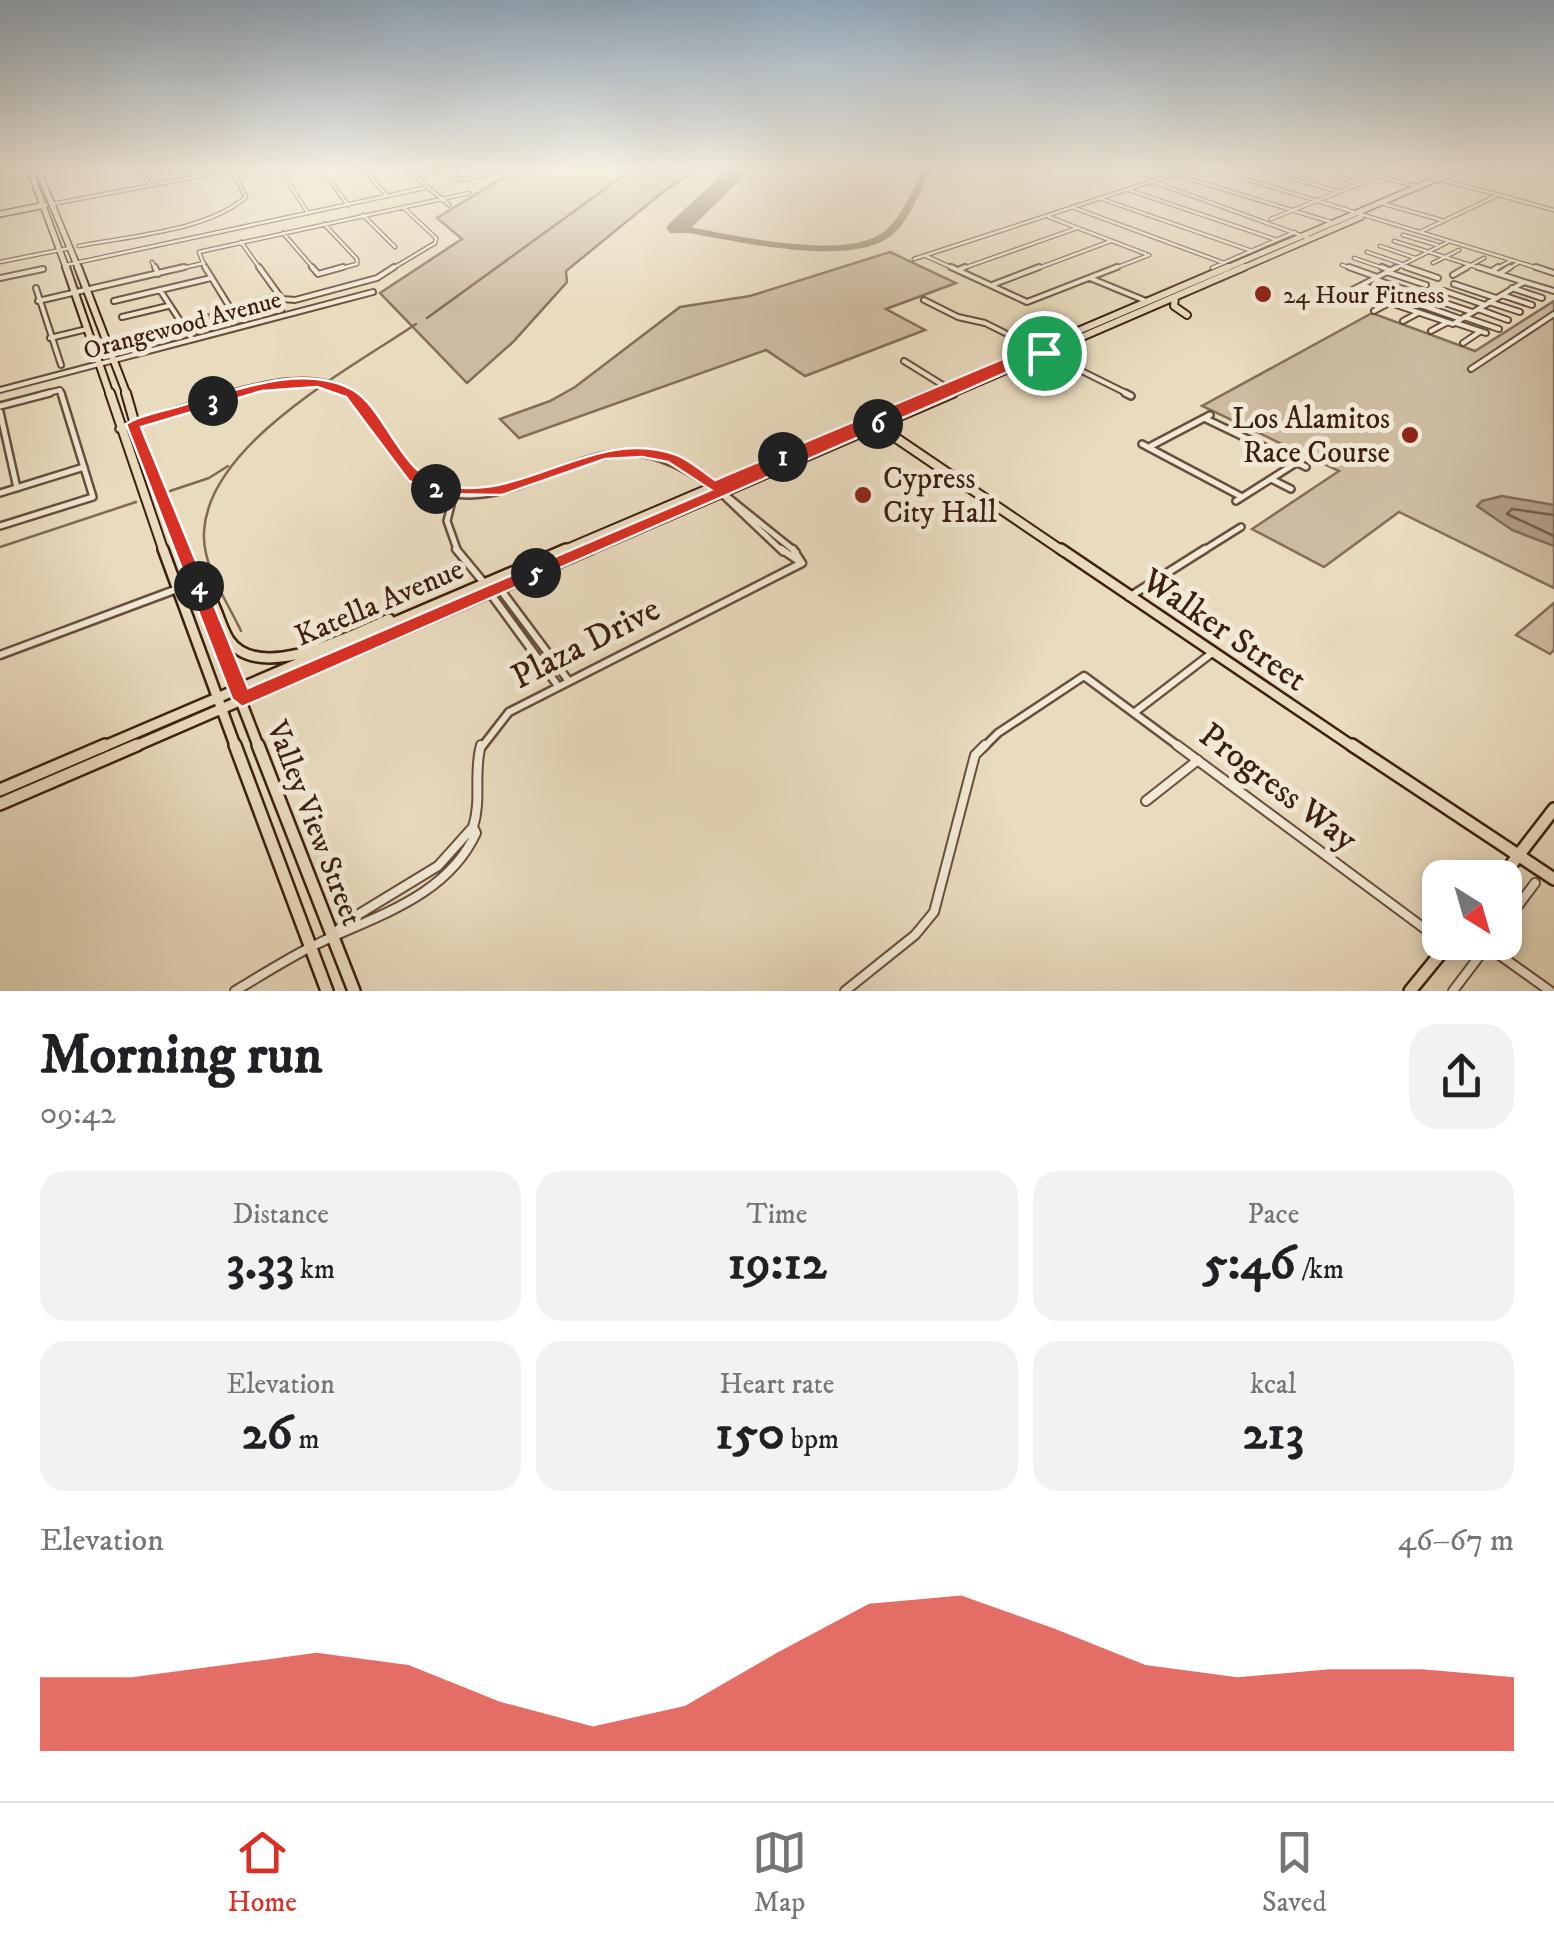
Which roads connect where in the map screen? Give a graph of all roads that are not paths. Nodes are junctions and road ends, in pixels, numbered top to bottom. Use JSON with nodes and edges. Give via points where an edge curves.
{"nodes":[{"id":1,"x":46,"y":214,"type":"edge"},
{"id":2,"x":56,"y":214,"type":"edge"},
{"id":3,"x":220,"y":214,"type":"edge"},
{"id":4,"x":302,"y":214,"type":"edge"},
{"id":5,"x":367,"y":214,"type":"edge"},
{"id":6,"x":410,"y":214,"type":"edge"},
{"id":7,"x":1053,"y":214,"type":"edge"},
{"id":8,"x":1092,"y":214,"type":"edge"},
{"id":9,"x":1146,"y":214,"type":"edge"},
{"id":10,"x":1200,"y":214,"type":"edge"},
{"id":11,"x":1250,"y":214,"type":"edge"},
{"id":12,"x":1285,"y":214,"type":"edge"},
{"id":13,"x":1305,"y":214,"type":"edge"},
{"id":14,"x":1356,"y":214,"type":"edge"},
{"id":15,"x":1357,"y":214,"type":"edge"},
{"id":16,"x":1367,"y":214,"type":"edge"},
{"id":17,"x":1422,"y":214,"type":"edge"},
{"id":18,"x":1461,"y":214,"type":"edge"},
{"id":19,"x":363,"y":215,"type":"junction"},
{"id":20,"x":1048,"y":216,"type":"junction"},
{"id":21,"x":1364,"y":216,"type":"junction"},
{"id":22,"x":1268,"y":220,"type":"junction"},
{"id":23,"x":1446,"y":221,"type":"junction"},
{"id":24,"x":1334,"y":223,"type":"junction"},
{"id":25,"x":324,"y":224,"type":"junction"},
{"id":26,"x":1341,"y":226,"type":"junction"},
{"id":27,"x":52,"y":228,"type":"junction"},
{"id":28,"x":62,"y":228,"type":"junction"},
{"id":29,"x":1078,"y":228,"type":"junction"},
{"id":30,"x":1295,"y":232,"type":"junction"},
{"id":31,"x":283,"y":233,"type":"junction"},
{"id":32,"x":1422,"y":233,"type":"junction"},
{"id":33,"x":1403,"y":235,"type":"dead end"},
{"id":34,"x":1307,"y":237,"type":"junction"},
{"id":35,"x":1277,"y":240,"type":"junction"},
{"id":36,"x":1111,"y":241,"type":"junction"},
{"id":37,"x":1394,"y":241,"type":"dead end"},
{"id":38,"x":1448,"y":241,"type":"junction"},
{"id":39,"x":241,"y":242,"type":"junction"},
{"id":40,"x":79,"y":246,"type":"dead end"},
{"id":41,"x":1380,"y":246,"type":"dead end"},
{"id":42,"x":1440,"y":246,"type":"junction"},
{"id":43,"x":395,"y":247,"type":"dead end"},
{"id":44,"x":70,"y":248,"type":"junction"},
{"id":45,"x":60,"y":250,"type":"junction"},
{"id":46,"x":1458,"y":250,"type":"dead end"},
{"id":47,"x":1252,"y":251,"type":"junction"},
{"id":48,"x":1367,"y":252,"type":"dead end"},
{"id":49,"x":1428,"y":252,"type":"junction"},
{"id":50,"x":926,"y":256,"type":"junction"},
{"id":51,"x":1445,"y":257,"type":"junction"},
{"id":52,"x":1354,"y":258,"type":"dead end"},
{"id":53,"x":1415,"y":258,"type":"junction"},
{"id":54,"x":1484,"y":258,"type":"dead end"},
{"id":55,"x":914,"y":260,"type":"dead end"},
{"id":56,"x":1512,"y":260,"type":"junction"},
{"id":57,"x":0,"y":262,"type":"edge"},
{"id":58,"x":152,"y":262,"type":"dead end"},
{"id":59,"x":1519,"y":262,"type":"junction"},
{"id":60,"x":76,"y":263,"type":"junction"},
{"id":61,"x":204,"y":263,"type":"junction"},
{"id":62,"x":1224,"y":263,"type":"junction"},
{"id":63,"x":1433,"y":263,"type":"dead end"},
{"id":64,"x":1401,"y":264,"type":"junction"},
{"id":65,"x":66,"y":265,"type":"junction"},
{"id":66,"x":1342,"y":265,"type":"dead end"},
{"id":67,"x":1470,"y":265,"type":"junction"},
{"id":68,"x":1212,"y":268,"type":"dead end"},
{"id":69,"x":43,"y":270,"type":"dead end"},
{"id":70,"x":958,"y":270,"type":"junction"},
{"id":71,"x":1388,"y":271,"type":"junction"},
{"id":72,"x":1492,"y":272,"type":"junction"},
{"id":73,"x":1554,"y":273,"type":"edge"},
{"id":74,"x":158,"y":274,"type":"junction"},
{"id":75,"x":1500,"y":274,"type":"junction"},
{"id":76,"x":1453,"y":275,"type":"dead end"},
{"id":77,"x":1206,"y":277,"type":"junction"},
{"id":78,"x":211,"y":278,"type":"junction"},
{"id":79,"x":1090,"y":278,"type":"junction"},
{"id":80,"x":1375,"y":278,"type":"junction"},
{"id":81,"x":1438,"y":278,"type":"dead end"},
{"id":82,"x":1,"y":282,"type":"edge"},
{"id":83,"x":1524,"y":282,"type":"junction"},
{"id":84,"x":1454,"y":284,"type":"dead end"},
{"id":85,"x":1554,"y":284,"type":"edge"},
{"id":86,"x":991,"y":285,"type":"junction"},
{"id":87,"x":1362,"y":285,"type":"junction"},
{"id":88,"x":1426,"y":285,"type":"dead end"},
{"id":89,"x":36,"y":288,"type":"dead end"},
{"id":90,"x":1512,"y":288,"type":"junction"},
{"id":91,"x":1546,"y":288,"type":"junction"},
{"id":92,"x":88,"y":289,"type":"junction"},
{"id":93,"x":1194,"y":289,"type":"junction"},
{"id":94,"x":160,"y":290,"type":"junction"},
{"id":95,"x":332,"y":290,"type":"junction"},
{"id":96,"x":1554,"y":291,"type":"edge"},
{"id":97,"x":76,"y":292,"type":"junction"},
{"id":98,"x":373,"y":292,"type":"dead end"},
{"id":99,"x":1412,"y":292,"type":"dead end"},
{"id":100,"x":1444,"y":292,"type":"dead end"},
{"id":101,"x":1362,"y":293,"type":"junction"},
{"id":102,"x":1176,"y":296,"type":"junction"},
{"id":103,"x":1499,"y":296,"type":"junction"},
{"id":104,"x":1402,"y":298,"type":"dead end"},
{"id":105,"x":1430,"y":298,"type":"dead end"},
{"id":106,"x":1542,"y":298,"type":"dead end"},
{"id":107,"x":38,"y":300,"type":"junction"},
{"id":108,"x":342,"y":300,"type":"junction"},
{"id":109,"x":924,"y":300,"type":"dead end"},
{"id":110,"x":1346,"y":300,"type":"dead end"},
{"id":111,"x":114,"y":301,"type":"dead end"},
{"id":112,"x":1146,"y":301,"type":"junction"},
{"id":113,"x":1389,"y":303,"type":"junction"},
{"id":114,"x":1418,"y":304,"type":"dead end"},
{"id":115,"x":1487,"y":304,"type":"junction"},
{"id":116,"x":1532,"y":305,"type":"dead end"},
{"id":117,"x":168,"y":306,"type":"junction"},
{"id":118,"x":229,"y":306,"type":"dead end"},
{"id":119,"x":1374,"y":311,"type":"dead end"},
{"id":120,"x":1475,"y":311,"type":"junction"},
{"id":121,"x":1520,"y":312,"type":"dead end"},
{"id":122,"x":1418,"y":313,"type":"junction"},
{"id":123,"x":1554,"y":314,"type":"edge"},
{"id":124,"x":1187,"y":315,"type":"dead end"},
{"id":125,"x":122,"y":317,"type":"dead end"},
{"id":126,"x":1460,"y":319,"type":"junction"},
{"id":127,"x":1508,"y":320,"type":"dead end"},
{"id":128,"x":1403,"y":321,"type":"dead end"},
{"id":129,"x":181,"y":322,"type":"junction"},
{"id":130,"x":1446,"y":323,"type":"junction"},
{"id":131,"x":90,"y":329,"type":"junction"},
{"id":132,"x":1499,"y":329,"type":"dead end"},
{"id":133,"x":1432,"y":331,"type":"dead end"},
{"id":134,"x":144,"y":333,"type":"dead end"},
{"id":135,"x":50,"y":338,"type":"junction"},
{"id":136,"x":192,"y":339,"type":"junction"},
{"id":137,"x":1462,"y":343,"type":"dead end"},
{"id":138,"x":1041,"y":351,"type":"junction"},
{"id":139,"x":115,"y":360,"type":"junction"},
{"id":140,"x":904,"y":361,"type":"dead end"},
{"id":141,"x":102,"y":364,"type":"junction"},
{"id":142,"x":61,"y":365,"type":"dead end"},
{"id":143,"x":1471,"y":369,"type":"dead end"},
{"id":144,"x":0,"y":390,"type":"edge"},
{"id":145,"x":949,"y":390,"type":"junction"},
{"id":146,"x":1131,"y":396,"type":"dead end"},
{"id":147,"x":0,"y":409,"type":"edge"},
{"id":148,"x":873,"y":422,"type":"junction"},
{"id":149,"x":133,"y":424,"type":"junction"},
{"id":150,"x":119,"y":429,"type":"junction"},
{"id":151,"x":1296,"y":463,"type":"junction"},
{"id":152,"x":84,"y":467,"type":"junction"},
{"id":153,"x":1306,"y":467,"type":"dead end"},
{"id":154,"x":1272,"y":479,"type":"junction"},
{"id":155,"x":16,"y":488,"type":"junction"},
{"id":156,"x":1291,"y":489,"type":"dead end"},
{"id":157,"x":717,"y":490,"type":"junction"},
{"id":158,"x":0,"y":492,"type":"edge"},
{"id":159,"x":454,"y":493,"type":"junction"},
{"id":160,"x":0,"y":526,"type":"edge"},
{"id":161,"x":1240,"y":527,"type":"dead end"},
{"id":162,"x":199,"y":586,"type":"junction"},
{"id":163,"x":494,"y":586,"type":"junction"},
{"id":164,"x":178,"y":589,"type":"junction"},
{"id":165,"x":1129,"y":598,"type":"junction"},
{"id":166,"x":422,"y":610,"type":"junction"},
{"id":167,"x":1212,"y":653,"type":"junction"},
{"id":168,"x":0,"y":655,"type":"edge"},
{"id":169,"x":568,"y":680,"type":"junction"},
{"id":170,"x":558,"y":686,"type":"junction"},
{"id":171,"x":240,"y":694,"type":"junction"},
{"id":172,"x":220,"y":703,"type":"junction"},
{"id":173,"x":1135,"y":712,"type":"junction"},
{"id":174,"x":1198,"y":760,"type":"junction"},
{"id":175,"x":0,"y":790,"type":"edge"},
{"id":176,"x":1146,"y":801,"type":"dead end"},
{"id":177,"x":0,"y":804,"type":"edge"},
{"id":178,"x":1554,"y":809,"type":"edge"},
{"id":179,"x":1517,"y":855,"type":"junction"},
{"id":180,"x":1514,"y":860,"type":"edge"},
{"id":181,"x":1554,"y":879,"type":"edge"},
{"id":182,"x":1535,"y":883,"type":"dead end"},
{"id":183,"x":1522,"y":900,"type":"edge"},
{"id":184,"x":1422,"y":926,"type":"edge"},
{"id":185,"x":331,"y":937,"type":"junction"},
{"id":186,"x":311,"y":948,"type":"junction"},
{"id":187,"x":1433,"y":960,"type":"edge"},
{"id":188,"x":1477,"y":960,"type":"edge"},
{"id":189,"x":1510,"y":960,"type":"edge"},
{"id":190,"x":235,"y":991,"type":"edge"},
{"id":191,"x":327,"y":991,"type":"edge"},
{"id":192,"x":354,"y":991,"type":"edge"},
{"id":193,"x":844,"y":991,"type":"edge"},
{"id":194,"x":1410,"y":991,"type":"edge"},
{"id":195,"x":1453,"y":991,"type":"edge"},
{"id":196,"x":1550,"y":991,"type":"edge"}],
"edges":[{"from":1,"to":27,"type":"main road","name":"Valley View Street"},
{"from":2,"to":28,"type":"main road","name":"Valley View Street"},
{"from":3,"to":40,"type":"street"},
{"from":4,"to":60,"type":"street"},
{"from":5,"to":19,"type":"street"},
{"from":6,"to":95,"type":"street","via":[[437,240],[377,278]]},
{"from":7,"to":20,"type":"street"},
{"from":8,"to":62,"type":"street"},
{"from":9,"to":47,"type":"street"},
{"from":10,"to":35,"type":"street"},
{"from":11,"to":22,"type":"street"},
{"from":12,"to":22,"type":"street"},
{"from":13,"to":24,"type":"street"},
{"from":14,"to":24,"type":"main road","name":"Katella Avenue"},
{"from":15,"to":21,"type":"street"},
{"from":16,"to":21,"type":"main road","name":"Katella Avenue"},
{"from":17,"to":23,"type":"street"},
{"from":18,"to":23,"type":"street"},
{"from":19,"to":25,"type":"street"},
{"from":19,"to":43,"type":"street"},
{"from":20,"to":29,"type":"street"},
{"from":20,"to":50,"type":"street"},
{"from":21,"to":26,"type":"main road","name":"Katella Avenue"},
{"from":21,"to":32,"type":"street"},
{"from":22,"to":30,"type":"street"},
{"from":23,"to":32,"type":"street"},
{"from":24,"to":26,"type":"street"},
{"from":24,"to":34,"type":"main road","name":"Katella Avenue"},
{"from":25,"to":31,"type":"street"},
{"from":25,"to":31,"type":"street","via":[[358,262],[320,274]]},
{"from":26,"to":34,"type":"main road","name":"Katella Avenue"},
{"from":27,"to":28,"type":"main road"},
{"from":27,"to":45,"type":"main road","name":"Valley View Street"},
{"from":28,"to":44,"type":"main road","name":"Valley View Street"},
{"from":29,"to":36,"type":"street"},
{"from":29,"to":70,"type":"street"},
{"from":30,"to":34,"type":"street"},
{"from":30,"to":35,"type":"street"},
{"from":31,"to":39,"type":"street"},
{"from":32,"to":38,"type":"street"},
{"from":33,"to":42,"type":"street"},
{"from":34,"to":77,"type":"main road","name":"Katella Avenue"},
{"from":34,"to":93,"type":"main road","name":"Katella Avenue"},
{"from":35,"to":47,"type":"street"},
{"from":36,"to":79,"type":"street","via":[[1149,255]]},
{"from":36,"to":86,"type":"street"},
{"from":37,"to":49,"type":"street"},
{"from":38,"to":42,"type":"street"},
{"from":38,"to":56,"type":"street"},
{"from":39,"to":61,"type":"street","via":[[199,252]]},
{"from":39,"to":95,"type":"street","via":[[286,301]]},
{"from":41,"to":53,"type":"street"},
{"from":42,"to":49,"type":"street"},
{"from":44,"to":45,"type":"street"},
{"from":44,"to":60,"type":"main road","name":"Valley View Street"},
{"from":45,"to":57,"type":"street"},
{"from":45,"to":65,"type":"main road","name":"Valley View Street"},
{"from":46,"to":51,"type":"street"},
{"from":47,"to":62,"type":"street"},
{"from":48,"to":64,"type":"street"},
{"from":49,"to":51,"type":"street"},
{"from":49,"to":53,"type":"street"},
{"from":50,"to":55,"type":"street"},
{"from":50,"to":70,"type":"street"},
{"from":51,"to":63,"type":"street"},
{"from":51,"to":67,"type":"street"},
{"from":52,"to":71,"type":"street"},
{"from":53,"to":64,"type":"street"},
{"from":54,"to":67,"type":"street"},
{"from":56,"to":59,"type":"street"},
{"from":56,"to":72,"type":"street"},
{"from":58,"to":74,"type":"street"},
{"from":59,"to":73,"type":"street"},
{"from":59,"to":75,"type":"street"},
{"from":60,"to":65,"type":"street"},
{"from":60,"to":92,"type":"main road","name":"Valley View Street"},
{"from":61,"to":74,"type":"street"},
{"from":61,"to":78,"type":"street"},
{"from":62,"to":68,"type":"street"},
{"from":64,"to":71,"type":"street"},
{"from":64,"to":81,"type":"street"},
{"from":65,"to":97,"type":"main road","name":"Valley View Street"},
{"from":66,"to":80,"type":"street"},
{"from":67,"to":72,"type":"street"},
{"from":67,"to":76,"type":"street"},
{"from":69,"to":82,"type":"street"},
{"from":70,"to":86,"type":"street"},
{"from":71,"to":80,"type":"street"},
{"from":71,"to":88,"type":"street"},
{"from":72,"to":75,"type":"street"},
{"from":74,"to":92,"type":"street"},
{"from":75,"to":83,"type":"street"},
{"from":77,"to":93,"type":"main road"},
{"from":77,"to":112,"type":"main road","name":"Katella Avenue"},
{"from":78,"to":94,"type":"street"},
{"from":78,"to":118,"type":"street"},
{"from":79,"to":86,"type":"street","via":[[1027,302]]},
{"from":79,"to":112,"type":"street"},
{"from":80,"to":87,"type":"street"},
{"from":80,"to":99,"type":"street"},
{"from":83,"to":90,"type":"street"},
{"from":83,"to":91,"type":"street"},
{"from":84,"to":103,"type":"street"},
{"from":85,"to":91,"type":"street"},
{"from":87,"to":101,"type":"street","via":[[1352,290]]},
{"from":87,"to":104,"type":"street"},
{"from":89,"to":107,"type":"street"},
{"from":90,"to":103,"type":"street"},
{"from":90,"to":106,"type":"street"},
{"from":91,"to":96,"type":"street"},
{"from":92,"to":97,"type":"street"},
{"from":92,"to":139,"type":"main road","name":"Valley View Street"},
{"from":93,"to":102,"type":"main road","name":"Katella Avenue"},
{"from":94,"to":111,"type":"street"},
{"from":94,"to":117,"type":"street"},
{"from":95,"to":108,"type":"street"},
{"from":97,"to":107,"type":"street"},
{"from":97,"to":131,"type":"main road","name":"Valley View Street"},
{"from":98,"to":108,"type":"street","name":"Orangewood Avenue"},
{"from":100,"to":115,"type":"street"},
{"from":101,"to":110,"type":"street"},
{"from":101,"to":113,"type":"street"},
{"from":102,"to":124,"type":"main road","via":[[1174,306]]},
{"from":102,"to":138,"type":"main road","name":"Katella Avenue"},
{"from":103,"to":115,"type":"street"},
{"from":103,"to":116,"type":"street"},
{"from":105,"to":120,"type":"street"},
{"from":107,"to":135,"type":"street"},
{"from":108,"to":136,"type":"street","name":"Orangewood Avenue"},
{"from":109,"to":138,"type":"street"},
{"from":112,"to":138,"type":"main road","name":"Katella Avenue"},
{"from":113,"to":119,"type":"street"},
{"from":113,"to":122,"type":"street"},
{"from":114,"to":126,"type":"street"},
{"from":115,"to":120,"type":"street"},
{"from":115,"to":121,"type":"street"},
{"from":117,"to":125,"type":"street"},
{"from":117,"to":129,"type":"street"},
{"from":120,"to":126,"type":"street"},
{"from":120,"to":127,"type":"street"},
{"from":122,"to":128,"type":"street"},
{"from":122,"to":130,"type":"street"},
{"from":123,"to":143,"type":"street"},
{"from":126,"to":130,"type":"street"},
{"from":126,"to":132,"type":"street"},
{"from":126,"to":137,"type":"street","via":[[1483,332]]},
{"from":129,"to":134,"type":"street"},
{"from":129,"to":136,"type":"street"},
{"from":130,"to":133,"type":"street"},
{"from":131,"to":135,"type":"street"},
{"from":131,"to":141,"type":"main road","name":"Valley View Street"},
{"from":135,"to":142,"type":"street"},
{"from":136,"to":139,"type":"street","name":"Orangewood Avenue"},
{"from":138,"to":145,"type":"main road","name":"Katella Avenue"},
{"from":138,"to":146,"type":"street"},
{"from":139,"to":141,"type":"street","name":"Orangewood Avenue"},
{"from":139,"to":149,"type":"main road","name":"Valley View Street"},
{"from":140,"to":145,"type":"street"},
{"from":141,"to":144,"type":"street","name":"Orangewood Avenue"},
{"from":141,"to":150,"type":"main road","name":"Valley View Street"},
{"from":145,"to":148,"type":"main road","name":"Katella Avenue"},
{"from":147,"to":152,"type":"street","via":[[60,390]]},
{"from":147,"to":155,"type":"street"},
{"from":148,"to":157,"type":"main road","name":"Katella Avenue"},
{"from":148,"to":165,"type":"main road","name":"Walker Street"},
{"from":149,"to":150,"type":"street"},
{"from":149,"to":159,"type":"street","via":[[261,387],[330,385],[350,394],[415,478]]},
{"from":149,"to":162,"type":"main road","name":"Valley View Street"},
{"from":150,"to":164,"type":"main road","name":"Valley View Street"},
{"from":151,"to":153,"type":"street"},
{"from":151,"to":154,"type":"street"},
{"from":151,"to":154,"type":"street","via":[[1207,416],[1145,446],[1239,499]]},
{"from":152,"to":155,"type":"street"},
{"from":152,"to":160,"type":"street","via":[[93,497]]},
{"from":154,"to":156,"type":"street"},
{"from":155,"to":158,"type":"street"},
{"from":157,"to":159,"type":"street","via":[[673,458],[632,453],[588,459],[502,490]]},
{"from":157,"to":163,"type":"main road","name":"Katella Avenue"},
{"from":157,"to":169,"type":"street","name":"Plaza Drive","via":[[802,564]]},
{"from":159,"to":163,"type":"street","via":[[446,531]]},
{"from":161,"to":165,"type":"street"},
{"from":162,"to":166,"type":"main road","via":[[233,644],[263,657],[306,652]]},
{"from":162,"to":171,"type":"main road","name":"Valley View Street"},
{"from":163,"to":166,"type":"main road","name":"Katella Avenue"},
{"from":163,"to":169,"type":"street"},
{"from":163,"to":170,"type":"street"},
{"from":163,"to":171,"type":"main road","name":"Katella Avenue","via":[[470,602]]},
{"from":164,"to":168,"type":"street"},
{"from":164,"to":172,"type":"main road","name":"Valley View Street"},
{"from":165,"to":167,"type":"main road","name":"Walker Street"},
{"from":166,"to":171,"type":"main road","name":"Katella Avenue"},
{"from":167,"to":173,"type":"street"},
{"from":167,"to":179,"type":"main road","name":"Walker Street"},
{"from":169,"to":170,"type":"street","name":"Plaza Drive"},
{"from":170,"to":185,"type":"street","name":"Plaza Drive","via":[[509,712],[480,747],[474,843],[446,874],[354,931]]},
{"from":171,"to":172,"type":"main road","name":"Katella Avenue"},
{"from":171,"to":185,"type":"main road","name":"Valley View Street"},
{"from":172,"to":175,"type":"main road","name":"Katella Avenue"},
{"from":172,"to":177,"type":"main road","name":"Katella Avenue"},
{"from":172,"to":186,"type":"main road","name":"Valley View Street"},
{"from":173,"to":174,"type":"street","name":"Progress Way"},
{"from":173,"to":193,"type":"street","name":"Progress Way","via":[[1084,676],[986,742],[969,769],[950,866],[928,923]]},
{"from":174,"to":176,"type":"street"},
{"from":174,"to":184,"type":"street","name":"Progress Way"},
{"from":178,"to":179,"type":"main road"},
{"from":179,"to":180,"type":"main road"},
{"from":179,"to":181,"type":"main road","name":"Walker Street"},
{"from":182,"to":183,"type":"street"},
{"from":185,"to":186,"type":"street","name":"Plaza Drive"},
{"from":185,"to":192,"type":"main road","name":"Valley View Street"},
{"from":186,"to":190,"type":"street","name":"Plaza Drive"},
{"from":186,"to":191,"type":"main road","name":"Valley View Street"},
{"from":187,"to":194,"type":"main road"},
{"from":188,"to":195,"type":"street"},
{"from":189,"to":196,"type":"street"}]}
